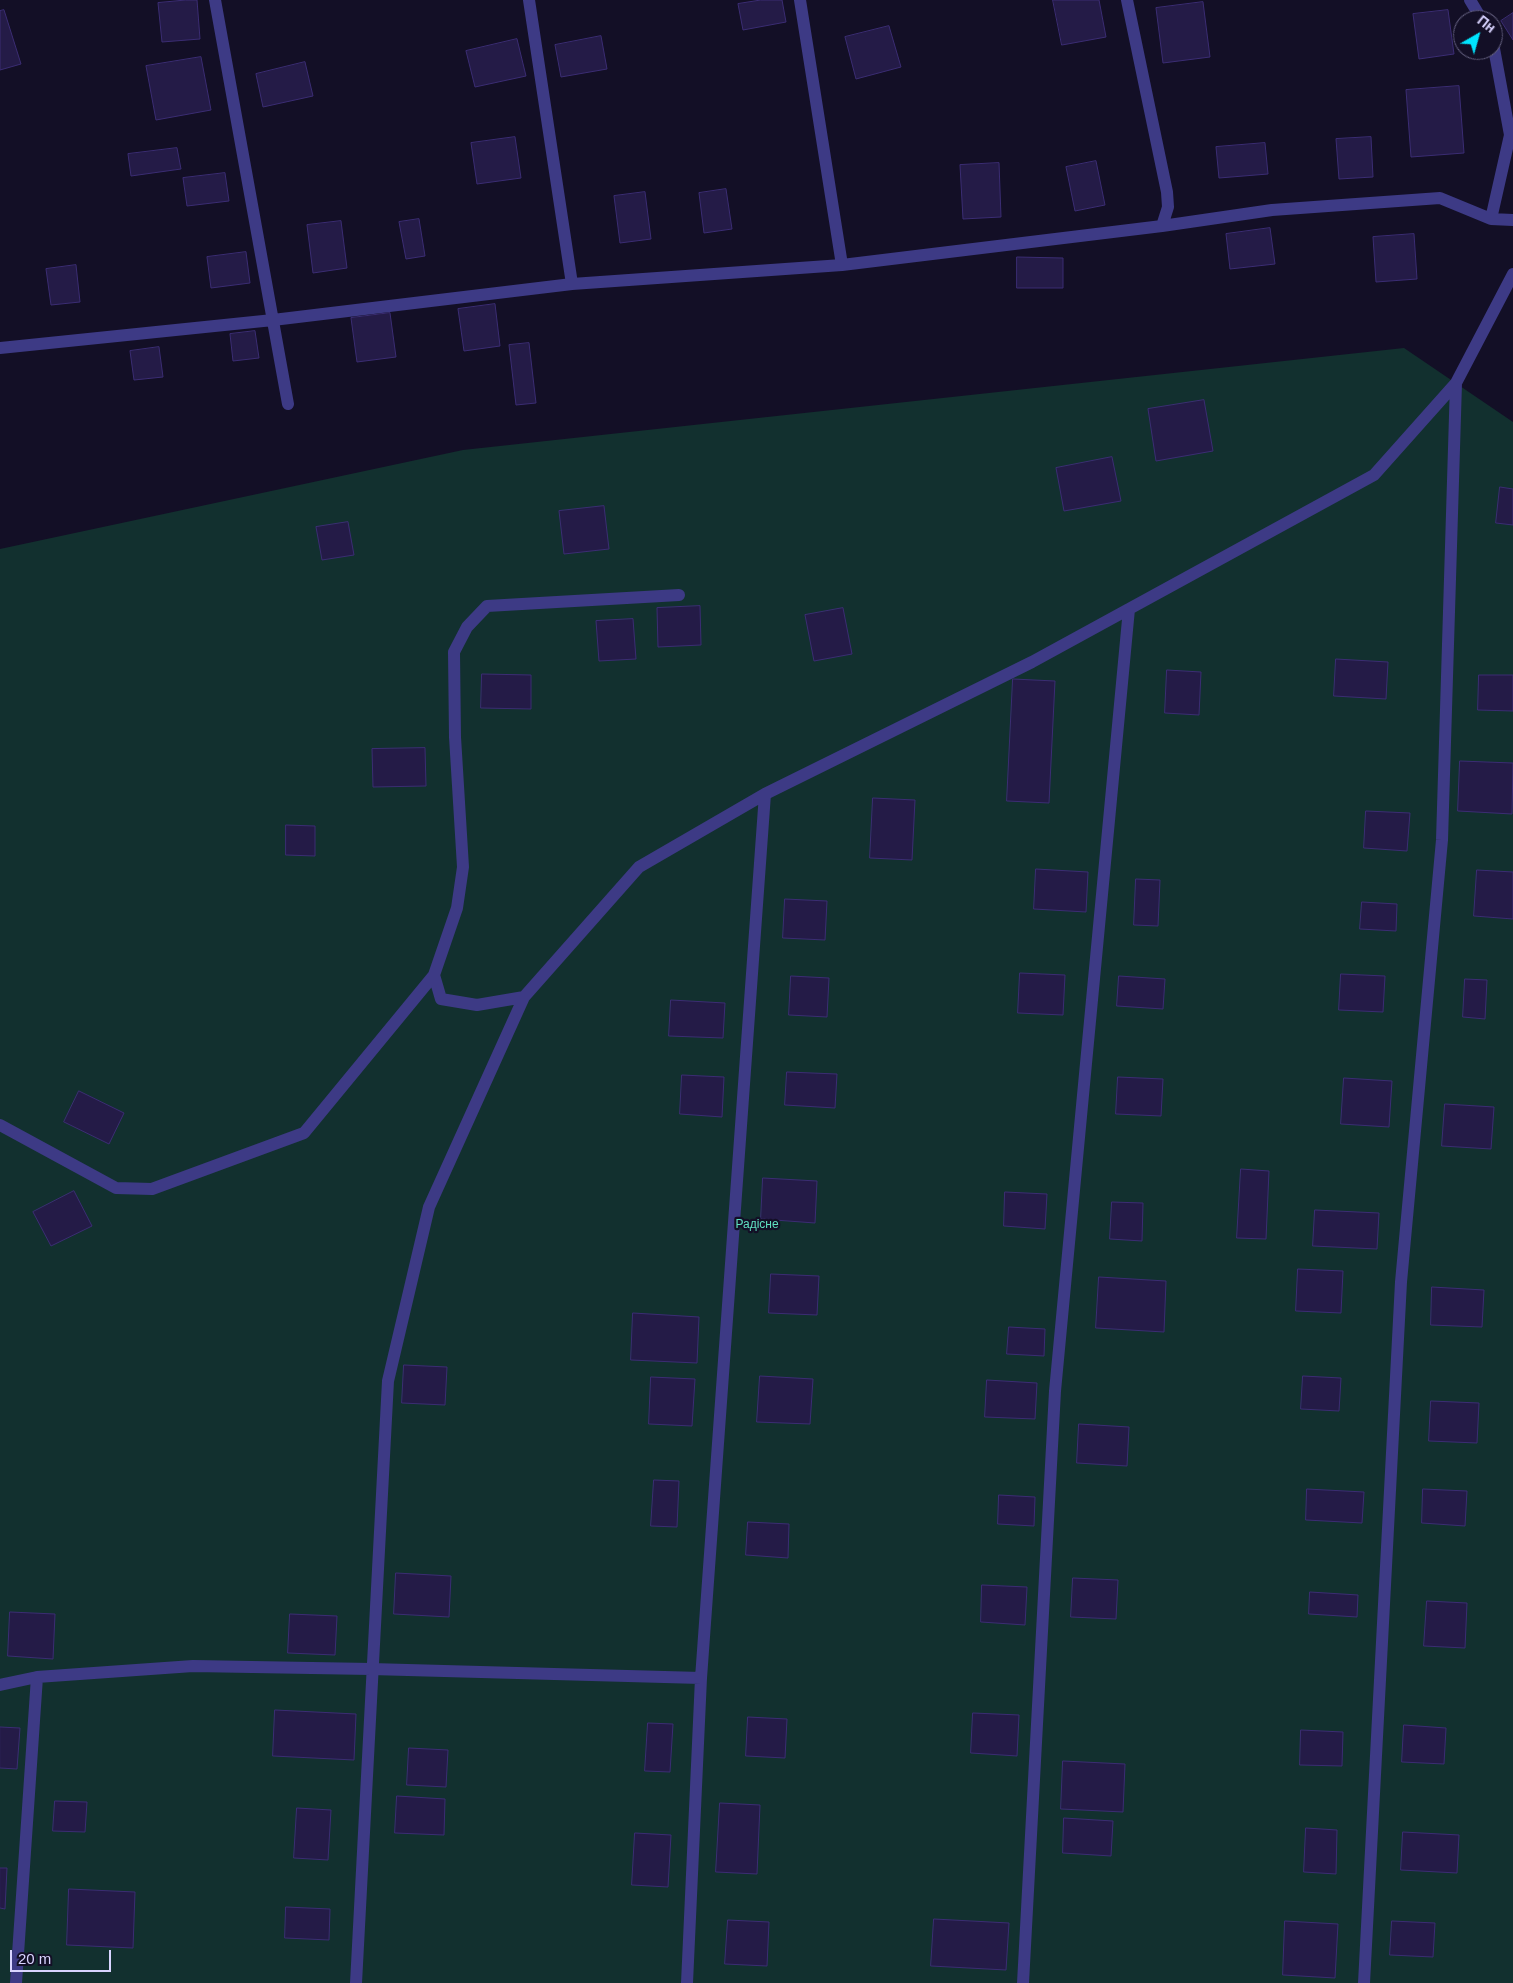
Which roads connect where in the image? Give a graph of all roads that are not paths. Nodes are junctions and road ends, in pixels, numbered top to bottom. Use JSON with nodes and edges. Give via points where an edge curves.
{"nodes":[{"id":1,"x":215,"y":0,"type":"edge"},
{"id":2,"x":529,"y":0,"type":"edge"},
{"id":3,"x":800,"y":0,"type":"edge"},
{"id":4,"x":1127,"y":0,"type":"edge"},
{"id":5,"x":1496,"y":60,"type":"edge"},
{"id":6,"x":1491,"y":219,"type":"junction"},
{"id":7,"x":1513,"y":220,"type":"edge"},
{"id":8,"x":1162,"y":226,"type":"junction"},
{"id":9,"x":842,"y":265,"type":"junction"},
{"id":10,"x":1513,"y":274,"type":"edge"},
{"id":11,"x":572,"y":284,"type":"junction"},
{"id":12,"x":273,"y":320,"type":"junction"},
{"id":13,"x":0,"y":348,"type":"edge"},
{"id":14,"x":1456,"y":383,"type":"junction"},
{"id":15,"x":288,"y":404,"type":"dead end"},
{"id":16,"x":679,"y":595,"type":"dead end"},
{"id":17,"x":1129,"y":610,"type":"junction"},
{"id":18,"x":765,"y":794,"type":"junction"},
{"id":19,"x":434,"y":975,"type":"junction"},
{"id":20,"x":524,"y":997,"type":"junction"},
{"id":21,"x":0,"y":1125,"type":"edge"},
{"id":22,"x":371,"y":1668,"type":"junction"},
{"id":23,"x":37,"y":1677,"type":"junction"},
{"id":24,"x":701,"y":1678,"type":"junction"},
{"id":25,"x":0,"y":1685,"type":"edge"},
{"id":26,"x":16,"y":1983,"type":"edge"},
{"id":27,"x":356,"y":1983,"type":"edge"},
{"id":28,"x":687,"y":1983,"type":"edge"},
{"id":29,"x":1023,"y":1983,"type":"edge"},
{"id":30,"x":1364,"y":1983,"type":"edge"}],
"edges":[{"from":1,"to":12,"type":"street"},
{"from":2,"to":11,"type":"street"},
{"from":3,"to":9,"type":"street"},
{"from":4,"to":8,"type":"street","via":[[1167,192],[1168,207]]},
{"from":5,"to":6,"type":"street","via":[[1510,135]]},
{"from":6,"to":7,"type":"street"},
{"from":6,"to":8,"type":"street","via":[[1440,198],[1272,210]]},
{"from":8,"to":9,"type":"street"},
{"from":9,"to":11,"type":"street"},
{"from":10,"to":14,"type":"street"},
{"from":11,"to":12,"type":"street"},
{"from":12,"to":13,"type":"street"},
{"from":12,"to":15,"type":"street"},
{"from":14,"to":17,"type":"street","via":[[1374,475]]},
{"from":14,"to":30,"type":"street","via":[[1442,840],[1402,1282]]},
{"from":16,"to":19,"type":"street","via":[[488,606],[467,627],[454,652],[455,737],[463,867],[457,908]]},
{"from":17,"to":18,"type":"street","via":[[1032,662]]},
{"from":17,"to":29,"type":"street","via":[[1055,1391]]},
{"from":18,"to":20,"type":"street","via":[[639,867]]},
{"from":18,"to":24,"type":"street"},
{"from":19,"to":20,"type":"street","via":[[441,1000],[477,1005]]},
{"from":19,"to":21,"type":"street","via":[[304,1133],[152,1189],[116,1188]]},
{"from":20,"to":22,"type":"street","via":[[428,1207],[388,1381]]},
{"from":22,"to":23,"type":"street","via":[[192,1666]]},
{"from":22,"to":24,"type":"street"},
{"from":22,"to":27,"type":"street"},
{"from":23,"to":25,"type":"street"},
{"from":23,"to":26,"type":"street"},
{"from":24,"to":28,"type":"street"}]}
